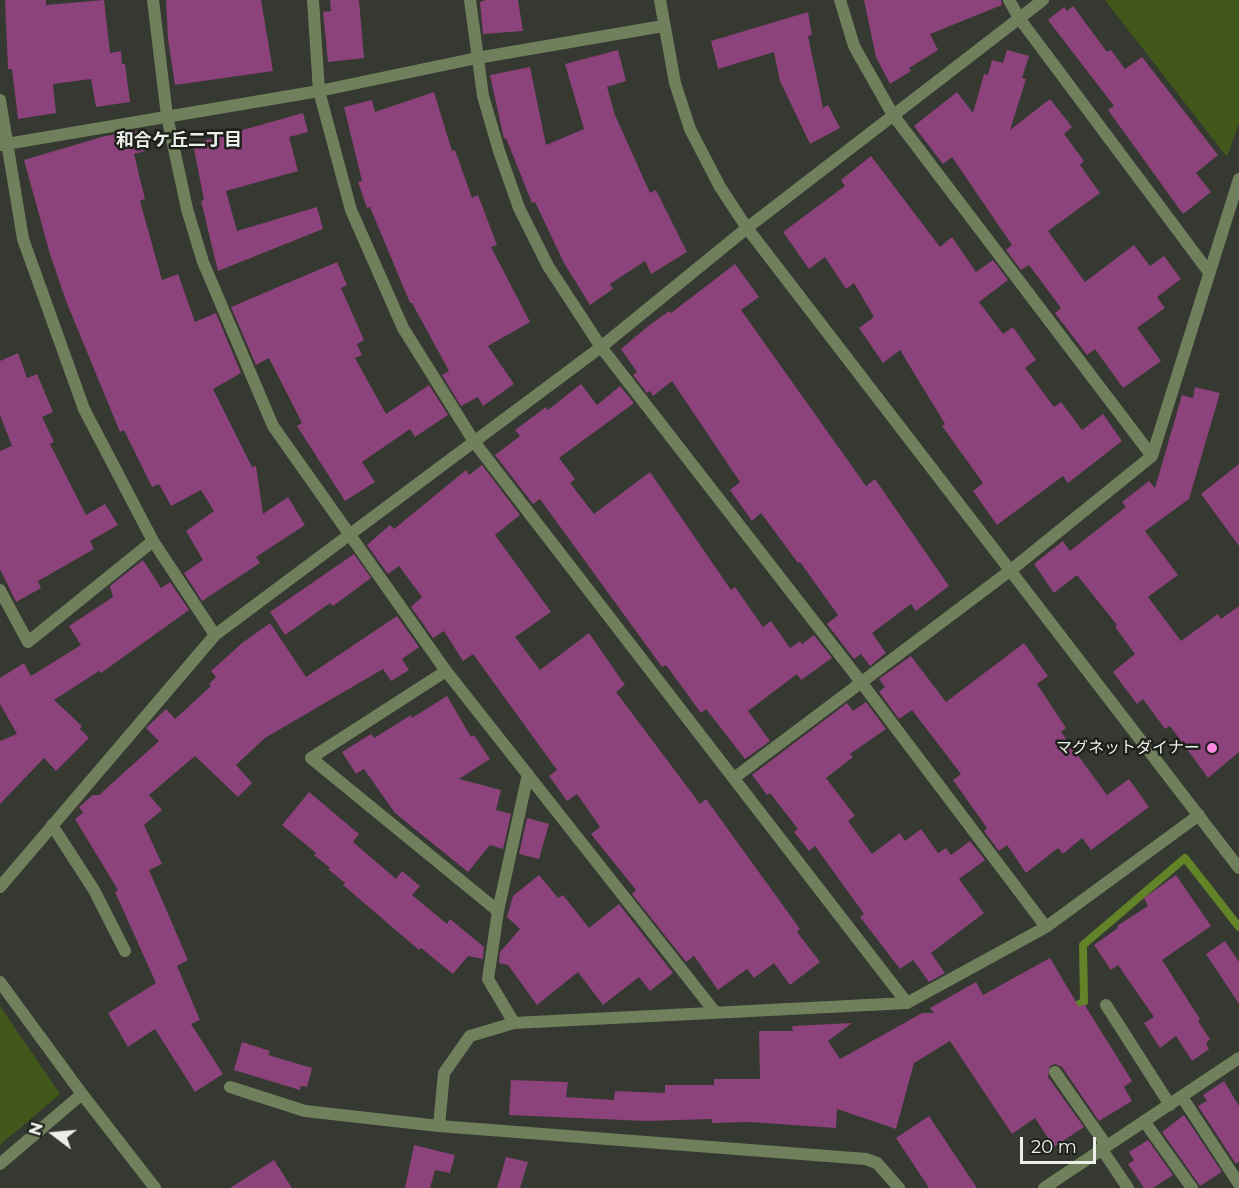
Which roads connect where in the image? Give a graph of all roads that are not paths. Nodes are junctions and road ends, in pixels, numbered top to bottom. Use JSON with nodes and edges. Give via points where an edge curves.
{"nodes":[{"id":1,"x":153,"y":0,"type":"edge"},
{"id":2,"x":314,"y":0,"type":"edge"},
{"id":3,"x":470,"y":0,"type":"edge"},
{"id":4,"x":660,"y":0,"type":"edge"},
{"id":5,"x":840,"y":0,"type":"edge"},
{"id":6,"x":1009,"y":0,"type":"edge"},
{"id":7,"x":1043,"y":0,"type":"edge"},
{"id":8,"x":1019,"y":18,"type":"junction"},
{"id":9,"x":663,"y":26,"type":"junction"},
{"id":10,"x":477,"y":58,"type":"junction"},
{"id":11,"x":318,"y":91,"type":"junction"},
{"id":12,"x":0,"y":100,"type":"edge"},
{"id":13,"x":893,"y":115,"type":"junction"},
{"id":14,"x":166,"y":116,"type":"junction"},
{"id":15,"x":4,"y":145,"type":"edge"},
{"id":16,"x":1238,"y":183,"type":"edge"},
{"id":17,"x":747,"y":228,"type":"junction"},
{"id":18,"x":1208,"y":271,"type":"junction"},
{"id":19,"x":601,"y":347,"type":"junction"},
{"id":20,"x":475,"y":443,"type":"junction"},
{"id":21,"x":1152,"y":456,"type":"junction"},
{"id":22,"x":351,"y":535,"type":"junction"},
{"id":23,"x":153,"y":541,"type":"junction"},
{"id":24,"x":1011,"y":570,"type":"junction"},
{"id":25,"x":0,"y":590,"type":"edge"},
{"id":26,"x":215,"y":636,"type":"junction"},
{"id":27,"x":446,"y":671,"type":"junction"},
{"id":28,"x":861,"y":682,"type":"junction"},
{"id":29,"x":528,"y":774,"type":"junction"},
{"id":30,"x":734,"y":778,"type":"junction"},
{"id":31,"x":1199,"y":816,"type":"junction"},
{"id":32,"x":52,"y":825,"type":"junction"},
{"id":33,"x":1239,"y":868,"type":"edge"},
{"id":34,"x":0,"y":887,"type":"edge"},
{"id":35,"x":498,"y":911,"type":"junction"},
{"id":36,"x":1046,"y":927,"type":"junction"},
{"id":37,"x":125,"y":951,"type":"dead end"},
{"id":38,"x":0,"y":982,"type":"edge"},
{"id":39,"x":907,"y":1003,"type":"junction"},
{"id":40,"x":1106,"y":1005,"type":"dead end"},
{"id":41,"x":715,"y":1012,"type":"junction"},
{"id":42,"x":514,"y":1023,"type":"junction"},
{"id":43,"x":1239,"y":1058,"type":"edge"},
{"id":44,"x":1054,"y":1072,"type":"dead end"},
{"id":45,"x":230,"y":1087,"type":"dead end"},
{"id":46,"x":82,"y":1094,"type":"junction"},
{"id":47,"x":1182,"y":1097,"type":"junction"},
{"id":48,"x":1170,"y":1105,"type":"junction"},
{"id":49,"x":1144,"y":1121,"type":"junction"},
{"id":50,"x":439,"y":1126,"type":"junction"},
{"id":51,"x":1103,"y":1147,"type":"junction"},
{"id":52,"x":0,"y":1164,"type":"edge"},
{"id":53,"x":1239,"y":1184,"type":"edge"},
{"id":54,"x":155,"y":1188,"type":"edge"},
{"id":55,"x":899,"y":1188,"type":"edge"},
{"id":56,"x":1044,"y":1188,"type":"edge"},
{"id":57,"x":1128,"y":1188,"type":"edge"},
{"id":58,"x":1192,"y":1188,"type":"edge"}],
"edges":[{"from":1,"to":14,"type":"street"},
{"from":2,"to":11,"type":"street"},
{"from":3,"to":10,"type":"street"},
{"from":4,"to":9,"type":"street"},
{"from":5,"to":13,"type":"street","via":[[854,46]]},
{"from":6,"to":8,"type":"street"},
{"from":7,"to":8,"type":"street"},
{"from":8,"to":13,"type":"street"},
{"from":8,"to":18,"type":"street"},
{"from":9,"to":10,"type":"street"},
{"from":9,"to":17,"type":"street","via":[[690,129]]},
{"from":10,"to":11,"type":"street"},
{"from":10,"to":19,"type":"street","via":[[483,96],[519,208],[548,266]]},
{"from":11,"to":14,"type":"street"},
{"from":11,"to":20,"type":"street","via":[[351,210],[375,268],[403,328]]},
{"from":12,"to":15,"type":"street"},
{"from":13,"to":17,"type":"street"},
{"from":13,"to":21,"type":"street"},
{"from":14,"to":15,"type":"street"},
{"from":14,"to":22,"type":"street","via":[[203,262],[269,415]]},
{"from":15,"to":23,"type":"street","via":[[23,239],[84,409]]},
{"from":16,"to":18,"type":"street"},
{"from":17,"to":19,"type":"street"},
{"from":17,"to":24,"type":"street"},
{"from":18,"to":21,"type":"street"},
{"from":19,"to":20,"type":"street"},
{"from":19,"to":28,"type":"street"},
{"from":20,"to":22,"type":"street"},
{"from":20,"to":30,"type":"street"},
{"from":21,"to":24,"type":"street"},
{"from":22,"to":26,"type":"street"},
{"from":22,"to":27,"type":"street"},
{"from":23,"to":25,"type":"street","via":[[28,642]]},
{"from":23,"to":26,"type":"street"},
{"from":24,"to":28,"type":"street"},
{"from":24,"to":31,"type":"street"},
{"from":26,"to":32,"type":"street"},
{"from":27,"to":29,"type":"street"},
{"from":27,"to":35,"type":"street","via":[[311,758]]},
{"from":28,"to":30,"type":"street"},
{"from":28,"to":36,"type":"street"},
{"from":29,"to":35,"type":"street"},
{"from":29,"to":41,"type":"street"},
{"from":30,"to":39,"type":"street"},
{"from":31,"to":33,"type":"street"},
{"from":31,"to":36,"type":"street"},
{"from":32,"to":34,"type":"street"},
{"from":32,"to":37,"type":"street","via":[[94,890]]},
{"from":35,"to":42,"type":"street","via":[[488,979]]},
{"from":36,"to":39,"type":"street"},
{"from":38,"to":46,"type":"street"},
{"from":39,"to":41,"type":"street"},
{"from":40,"to":48,"type":"street"},
{"from":41,"to":42,"type":"street"},
{"from":42,"to":50,"type":"street","via":[[470,1036],[444,1073]]},
{"from":43,"to":47,"type":"street"},
{"from":44,"to":51,"type":"street"},
{"from":45,"to":50,"type":"street","via":[[305,1111]]},
{"from":46,"to":52,"type":"street"},
{"from":46,"to":54,"type":"street"},
{"from":47,"to":48,"type":"street"},
{"from":47,"to":53,"type":"street"},
{"from":48,"to":49,"type":"street"},
{"from":49,"to":51,"type":"street"},
{"from":49,"to":58,"type":"street"},
{"from":50,"to":55,"type":"street","via":[[866,1159],[877,1163]]},
{"from":51,"to":56,"type":"street"},
{"from":51,"to":57,"type":"street"}]}
